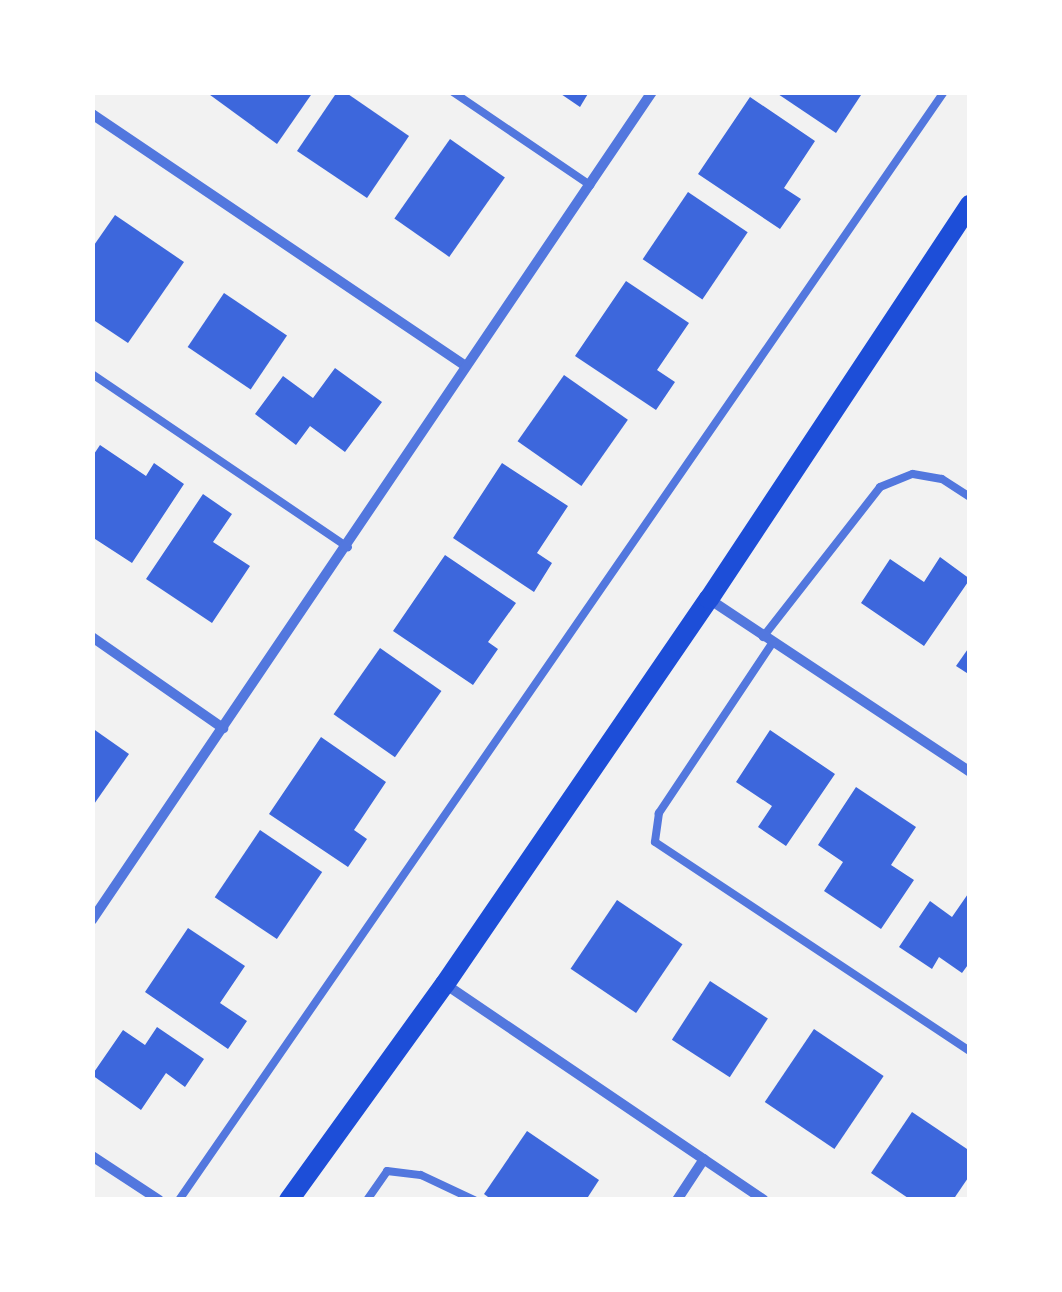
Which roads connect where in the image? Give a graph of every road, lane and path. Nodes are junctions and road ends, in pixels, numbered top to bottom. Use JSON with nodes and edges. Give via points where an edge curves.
{"nodes":[{"id":1,"x":453,"y":92,"type":"edge"},
{"id":2,"x":652,"y":92,"type":"edge"},
{"id":3,"x":944,"y":92,"type":"edge"},
{"id":4,"x":92,"y":114,"type":"edge"},
{"id":5,"x":591,"y":185,"type":"junction"},
{"id":6,"x":970,"y":205,"type":"edge"},
{"id":7,"x":464,"y":366,"type":"junction"},
{"id":8,"x":92,"y":374,"type":"edge"},
{"id":9,"x":970,"y":497,"type":"edge"},
{"id":10,"x":348,"y":547,"type":"junction"},
{"id":11,"x":709,"y":599,"type":"junction"},
{"id":12,"x":92,"y":637,"type":"edge"},
{"id":13,"x":768,"y":639,"type":"junction"},
{"id":14,"x":223,"y":728,"type":"junction"},
{"id":15,"x":970,"y":772,"type":"edge"},
{"id":16,"x":97,"y":904,"type":"edge"},
{"id":17,"x":92,"y":920,"type":"edge"},
{"id":18,"x":445,"y":984,"type":"junction"},
{"id":19,"x":970,"y":1050,"type":"edge"},
{"id":20,"x":92,"y":1156,"type":"edge"},
{"id":21,"x":704,"y":1159,"type":"junction"},
{"id":22,"x":160,"y":1200,"type":"edge"},
{"id":23,"x":179,"y":1200,"type":"edge"},
{"id":24,"x":290,"y":1200,"type":"edge"},
{"id":25,"x":368,"y":1200,"type":"edge"},
{"id":26,"x":474,"y":1200,"type":"edge"},
{"id":27,"x":677,"y":1200,"type":"edge"},
{"id":28,"x":764,"y":1200,"type":"edge"}],
"edges":[{"from":1,"to":5,"type":"lane"},
{"from":2,"to":5,"type":"street"},
{"from":3,"to":23,"type":"lane"},
{"from":4,"to":7,"type":"street"},
{"from":5,"to":7,"type":"street"},
{"from":6,"to":11,"type":"main road"},
{"from":7,"to":10,"type":"street"},
{"from":8,"to":10,"type":"lane"},
{"from":9,"to":13,"type":"lane","via":[[942,480],[912,474],[880,487]]},
{"from":10,"to":14,"type":"street"},
{"from":11,"to":13,"type":"street"},
{"from":11,"to":18,"type":"main road"},
{"from":12,"to":14,"type":"street"},
{"from":13,"to":15,"type":"street"},
{"from":13,"to":19,"type":"lane","via":[[659,812],[655,842]]},
{"from":14,"to":16,"type":"street"},
{"from":16,"to":17,"type":"street"},
{"from":18,"to":21,"type":"street"},
{"from":18,"to":24,"type":"main road"},
{"from":20,"to":22,"type":"street"},
{"from":21,"to":27,"type":"street"},
{"from":21,"to":28,"type":"street"},
{"from":25,"to":26,"type":"lane","via":[[387,1172],[422,1175]]}]}
